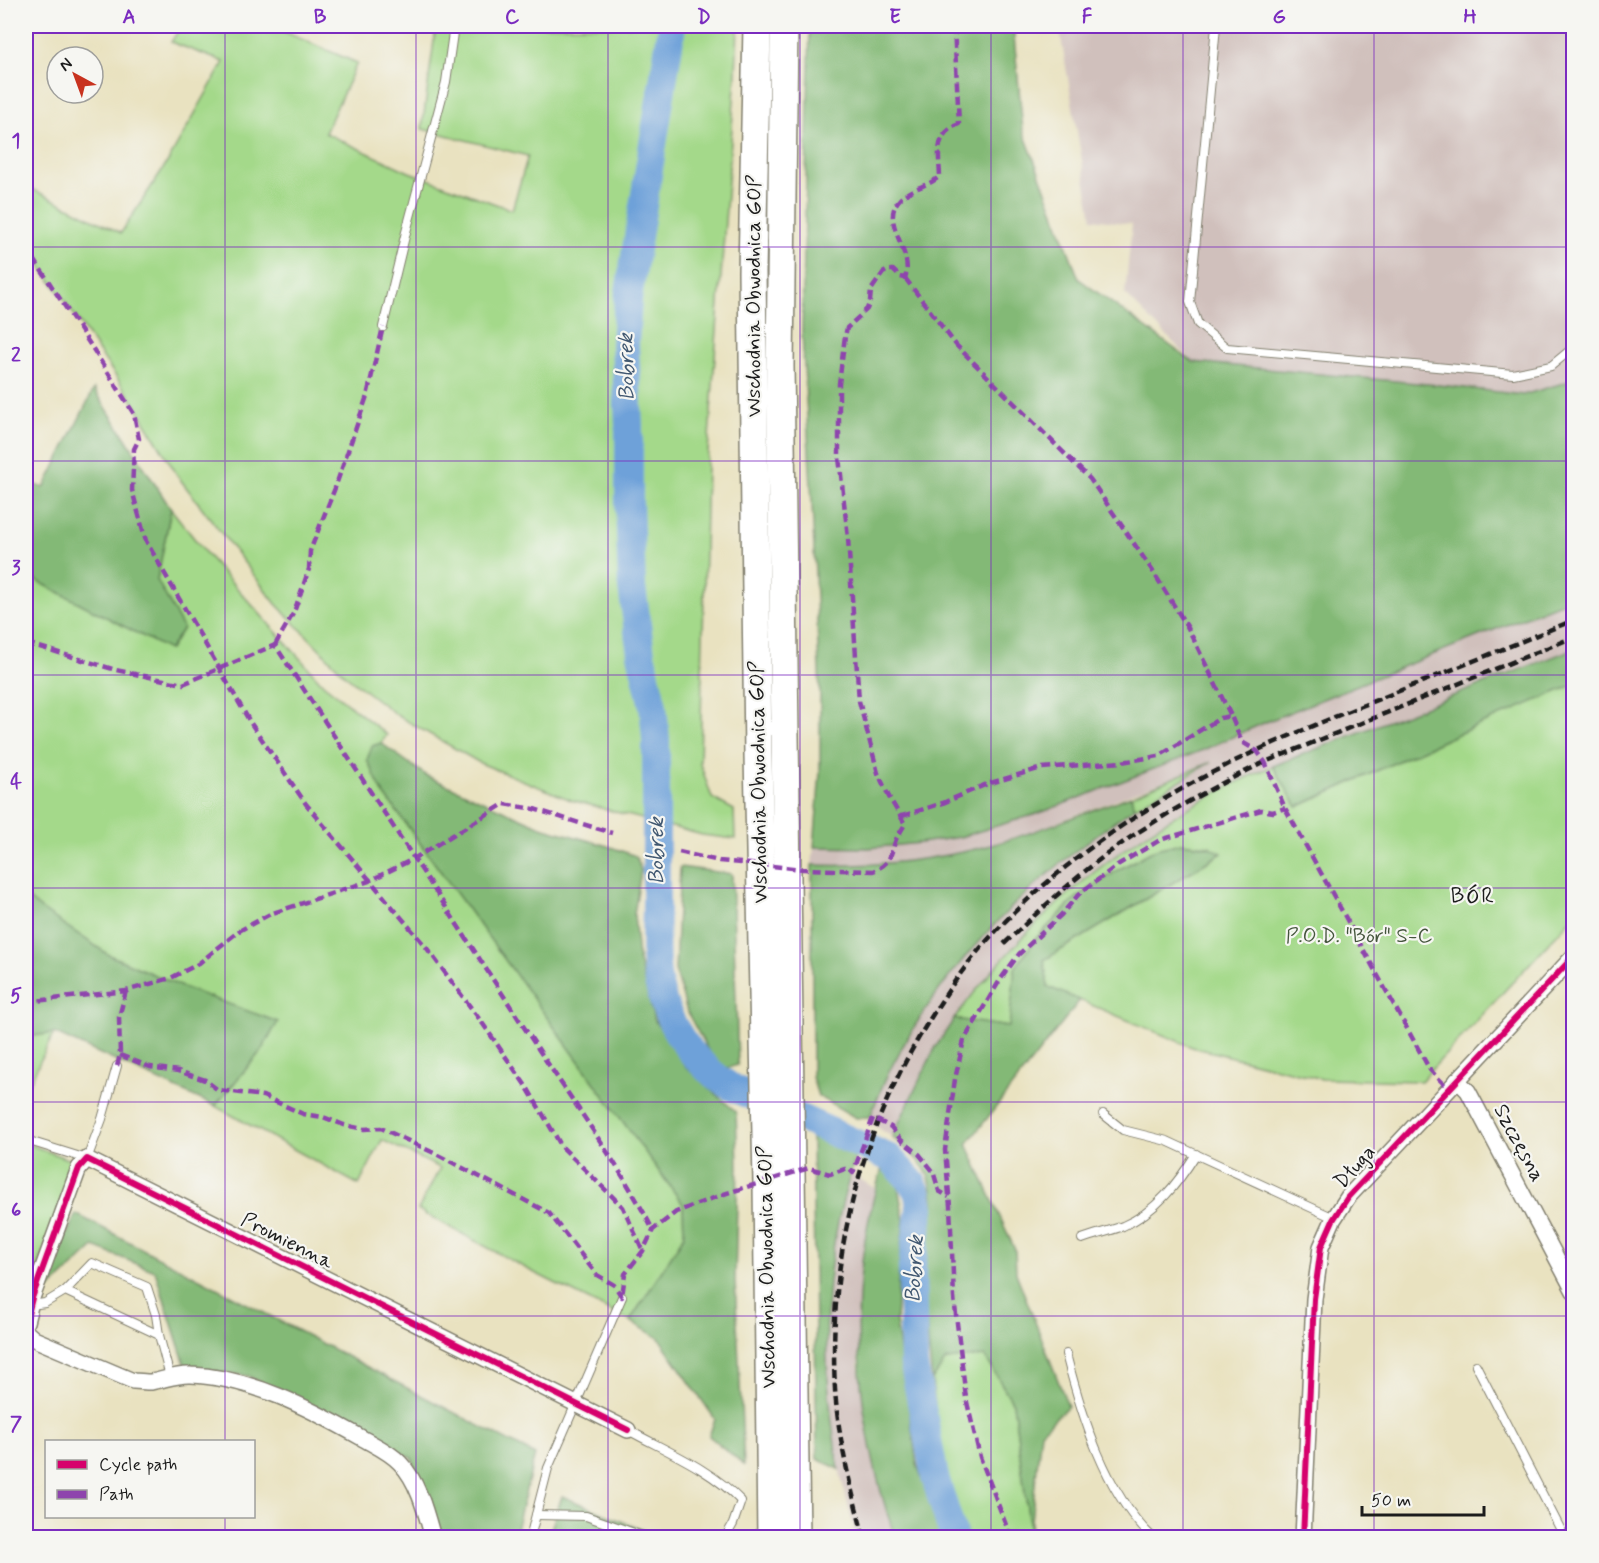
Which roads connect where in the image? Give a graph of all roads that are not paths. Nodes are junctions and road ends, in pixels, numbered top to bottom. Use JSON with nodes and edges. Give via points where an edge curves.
{"nodes":[{"id":1,"x":454,"y":26,"type":"edge"},
{"id":2,"x":757,"y":26,"type":"edge"},
{"id":3,"x":784,"y":26,"type":"edge"},
{"id":4,"x":1216,"y":26,"type":"edge"},
{"id":5,"x":382,"y":327,"type":"dead end"},
{"id":6,"x":1574,"y":347,"type":"edge"},
{"id":7,"x":771,"y":753,"type":"junction"},
{"id":8,"x":1574,"y":956,"type":"edge"},
{"id":9,"x":117,"y":1066,"type":"dead end"},
{"id":10,"x":1457,"y":1080,"type":"junction"},
{"id":11,"x":1103,"y":1114,"type":"dead end"},
{"id":12,"x":26,"y":1140,"type":"edge"},
{"id":13,"x":1196,"y":1154,"type":"junction"},
{"id":14,"x":87,"y":1159,"type":"junction"},
{"id":15,"x":1334,"y":1218,"type":"junction"},
{"id":16,"x":1082,"y":1239,"type":"dead end"},
{"id":17,"x":1574,"y":1291,"type":"edge"},
{"id":18,"x":65,"y":1292,"type":"junction"},
{"id":19,"x":622,"y":1297,"type":"dead end"},
{"id":20,"x":30,"y":1305,"type":"junction"},
{"id":21,"x":26,"y":1322,"type":"edge"},
{"id":22,"x":26,"y":1332,"type":"edge"},
{"id":23,"x":159,"y":1335,"type":"junction"},
{"id":24,"x":1066,"y":1354,"type":"dead end"},
{"id":25,"x":1476,"y":1365,"type":"dead end"},
{"id":26,"x":170,"y":1377,"type":"junction"},
{"id":27,"x":576,"y":1404,"type":"junction"},
{"id":28,"x":628,"y":1430,"type":"joint"},
{"id":29,"x":536,"y":1515,"type":"junction"},
{"id":30,"x":433,"y":1538,"type":"edge"},
{"id":31,"x":530,"y":1538,"type":"edge"},
{"id":32,"x":648,"y":1538,"type":"edge"},
{"id":33,"x":724,"y":1538,"type":"edge"},
{"id":34,"x":771,"y":1538,"type":"edge"},
{"id":35,"x":796,"y":1538,"type":"edge"},
{"id":36,"x":1153,"y":1538,"type":"edge"},
{"id":37,"x":1303,"y":1538,"type":"edge"},
{"id":38,"x":1565,"y":1538,"type":"edge"}],
"edges":[{"from":1,"to":5,"type":"lane","via":[[446,82]]},
{"from":2,"to":7,"type":"highway","name":"Wschodnia Obwodnica GOP","via":[[752,272]]},
{"from":3,"to":7,"type":"highway","name":"Wschodnia Obwodnica GOP"},
{"from":4,"to":6,"type":"lane","via":[[1190,302],[1198,324],[1227,348],[1513,374],[1551,366]]},
{"from":7,"to":34,"type":"highway","name":"Wschodnia Obwodnica GOP","via":[[766,1171]]},
{"from":7,"to":35,"type":"highway","name":"Wschodnia Obwodnica GOP","via":[[792,1184]]},
{"from":8,"to":10,"type":"street","name":"Długa"},
{"from":9,"to":14,"type":"lane"},
{"from":10,"to":15,"type":"street","name":"Długa","via":[[1348,1197]]},
{"from":10,"to":17,"type":"street","name":"Szczęsna","via":[[1468,1090]]},
{"from":11,"to":13,"type":"lane","via":[[1123,1130],[1167,1141]]},
{"from":12,"to":14,"type":"lane"},
{"from":13,"to":15,"type":"lane"},
{"from":13,"to":16,"type":"lane","via":[[1180,1180],[1144,1214],[1123,1226]]},
{"from":14,"to":20,"type":"street","via":[[79,1168]]},
{"from":14,"to":27,"type":"street","name":"Promienna"},
{"from":15,"to":37,"type":"street","name":"Długa","via":[[1321,1247],[1314,1299]]},
{"from":18,"to":20,"type":"lane","via":[[45,1304]]},
{"from":18,"to":23,"type":"lane"},
{"from":18,"to":23,"type":"lane","via":[[92,1263],[147,1287]]},
{"from":19,"to":27,"type":"lane"},
{"from":20,"to":21,"type":"street"},
{"from":22,"to":26,"type":"street","via":[[132,1381]]},
{"from":23,"to":26,"type":"lane"},
{"from":24,"to":36,"type":"lane","via":[[1089,1432],[1126,1506]]},
{"from":25,"to":38,"type":"lane"},
{"from":26,"to":30,"type":"street","via":[[191,1375],[238,1382],[306,1407],[380,1448],[409,1474]]},
{"from":27,"to":28,"type":"street","name":"Promienna"},
{"from":27,"to":29,"type":"lane","via":[[548,1468]]},
{"from":28,"to":33,"type":"lane","via":[[695,1466],[741,1501]]},
{"from":29,"to":31,"type":"lane"},
{"from":29,"to":32,"type":"lane","via":[[586,1516]]}]}
